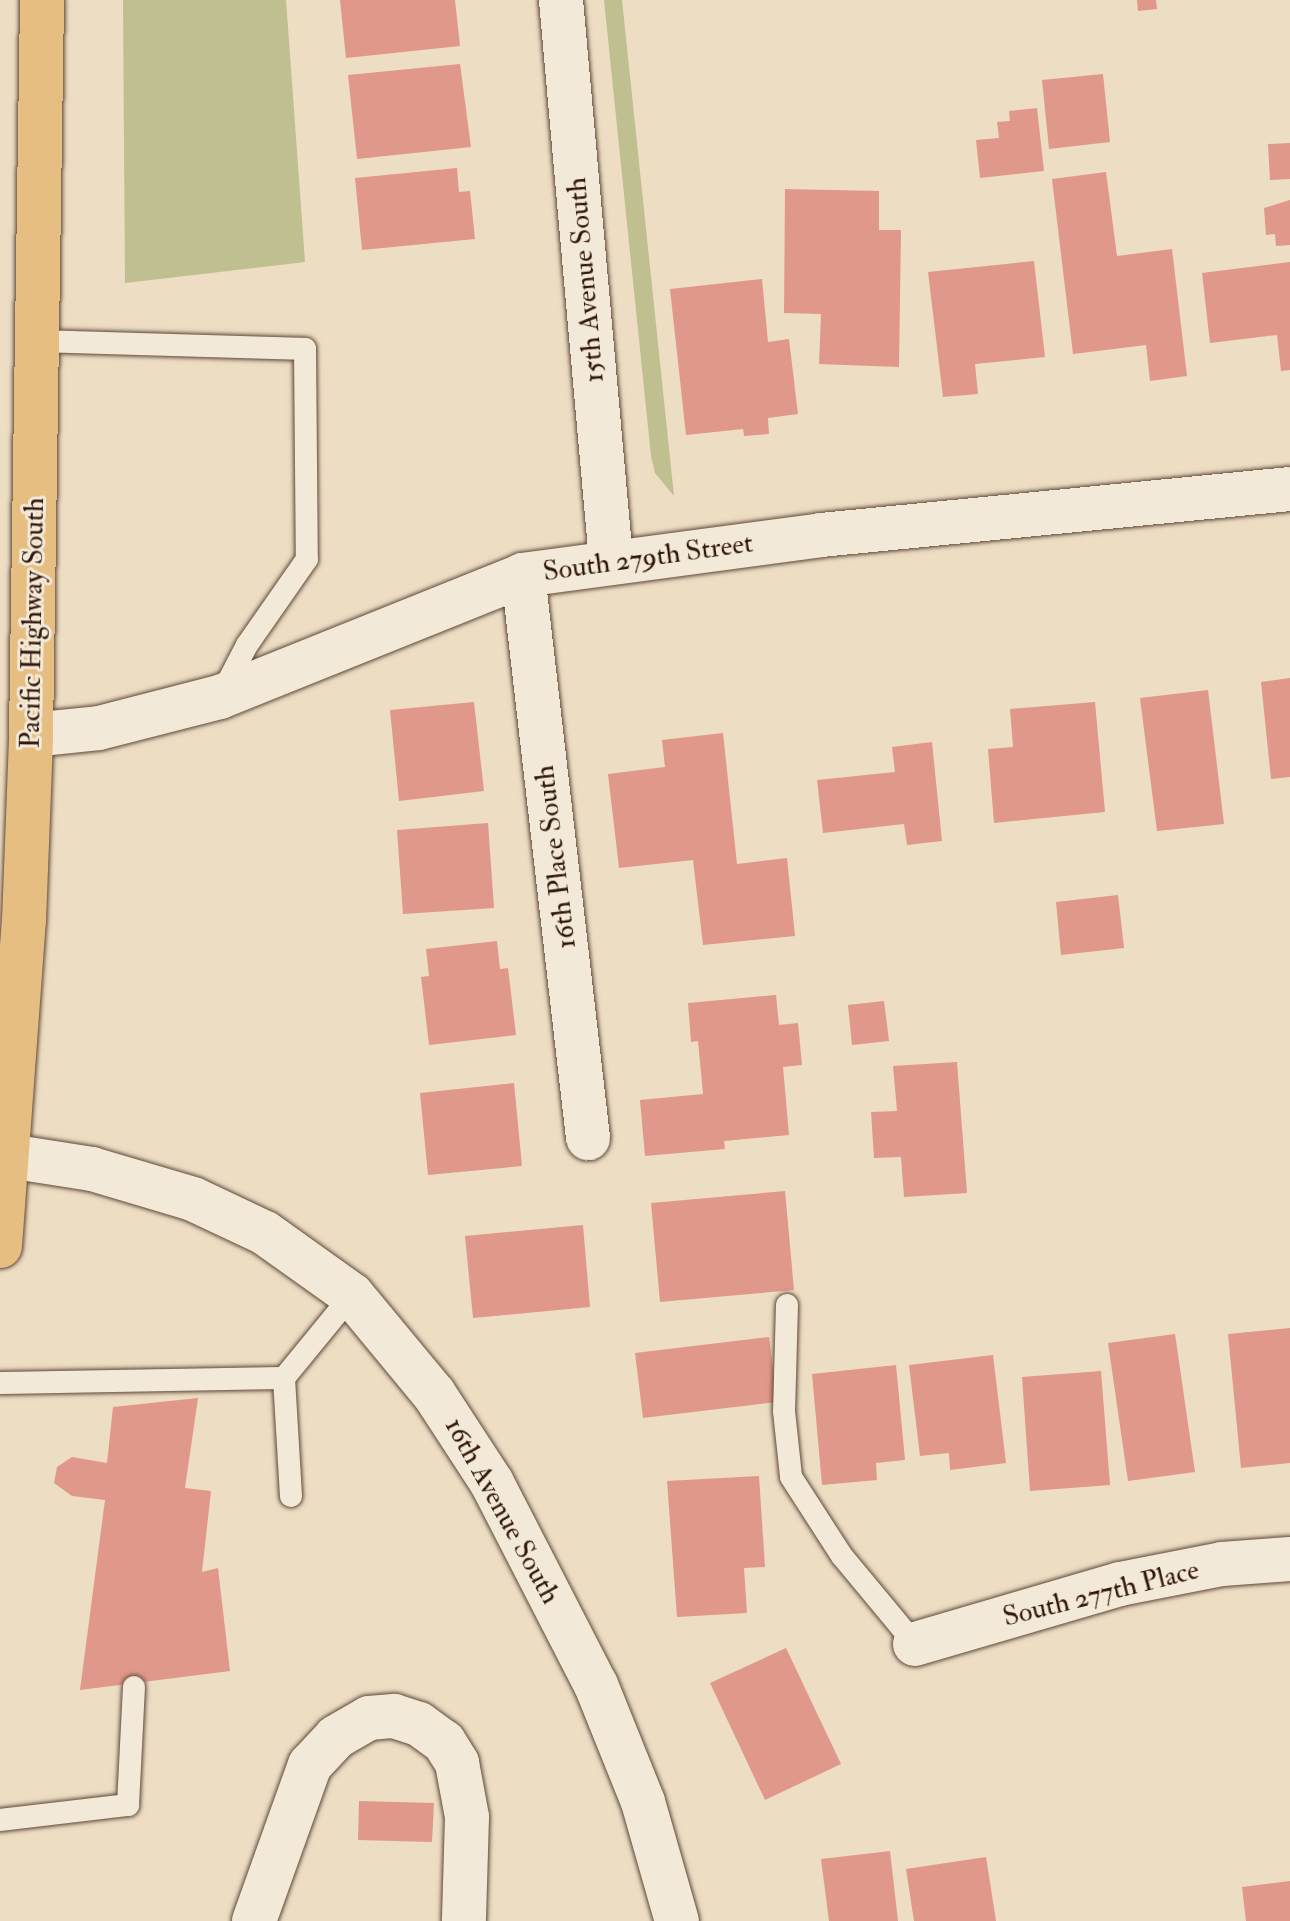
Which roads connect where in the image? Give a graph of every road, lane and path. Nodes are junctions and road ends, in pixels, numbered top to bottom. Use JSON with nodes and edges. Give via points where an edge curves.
{"nodes":[{"id":1,"x":42,"y":0,"type":"edge"},
{"id":2,"x":561,"y":0,"type":"edge"},
{"id":3,"x":40,"y":341,"type":"junction"},
{"id":4,"x":1290,"y":489,"type":"edge"},
{"id":5,"x":611,"y":560,"type":"junction"},
{"id":6,"x":523,"y":575,"type":"junction"},
{"id":7,"x":220,"y":697,"type":"junction"},
{"id":8,"x":31,"y":735,"type":"junction"},
{"id":9,"x":588,"y":1138,"type":"dead end"},
{"id":10,"x":4,"y":1152,"type":"edge"},
{"id":11,"x":0,"y":1246,"type":"edge"},
{"id":12,"x":352,"y":1295,"type":"junction"},
{"id":13,"x":787,"y":1305,"type":"dead end"},
{"id":14,"x":284,"y":1378,"type":"junction"},
{"id":15,"x":0,"y":1383,"type":"edge"},
{"id":16,"x":291,"y":1496,"type":"dead end"},
{"id":17,"x":1290,"y":1559,"type":"edge"},
{"id":18,"x":915,"y":1644,"type":"joint"},
{"id":19,"x":134,"y":1687,"type":"dead end"},
{"id":20,"x":0,"y":1820,"type":"edge"},
{"id":21,"x":254,"y":1921,"type":"edge"},
{"id":22,"x":464,"y":1921,"type":"edge"},
{"id":23,"x":677,"y":1921,"type":"edge"}],
"edges":[{"from":1,"to":3,"type":"main road","name":"Pacific Highway South"},
{"from":2,"to":5,"type":"street","name":"15th Avenue South"},
{"from":3,"to":7,"type":"lane","via":[[305,349],[307,559],[247,645]]},
{"from":3,"to":8,"type":"main road","name":"Pacific Highway South"},
{"from":4,"to":5,"type":"street","name":"South 279th Street"},
{"from":5,"to":6,"type":"street","name":"South 279th Street"},
{"from":6,"to":7,"type":"street","name":"South 279th Street"},
{"from":6,"to":9,"type":"street","name":"16th Place South"},
{"from":7,"to":8,"type":"street","name":"South 279th Street","via":[[99,728]]},
{"from":8,"to":10,"type":"main road","name":"Pacific Highway South"},
{"from":10,"to":11,"type":"main road","name":"Pacific Highway South"},
{"from":10,"to":12,"type":"street","name":"16th Avenue South","via":[[92,1169],[193,1199],[265,1233]]},
{"from":12,"to":14,"type":"lane"},
{"from":12,"to":23,"type":"street","name":"16th Avenue South","via":[[434,1394],[492,1483],[596,1685],[643,1802]]},
{"from":13,"to":18,"type":"lane","via":[[784,1411],[791,1477],[842,1556]]},
{"from":14,"to":15,"type":"lane"},
{"from":14,"to":16,"type":"lane"},
{"from":17,"to":18,"type":"street","name":"South 277th Place","via":[[1222,1564],[1120,1584]]},
{"from":19,"to":20,"type":"lane","via":[[128,1805]]},
{"from":21,"to":22,"type":"street","via":[[310,1765],[336,1737],[369,1718],[394,1716],[419,1724],[444,1742],[457,1763],[467,1817]]}]}
